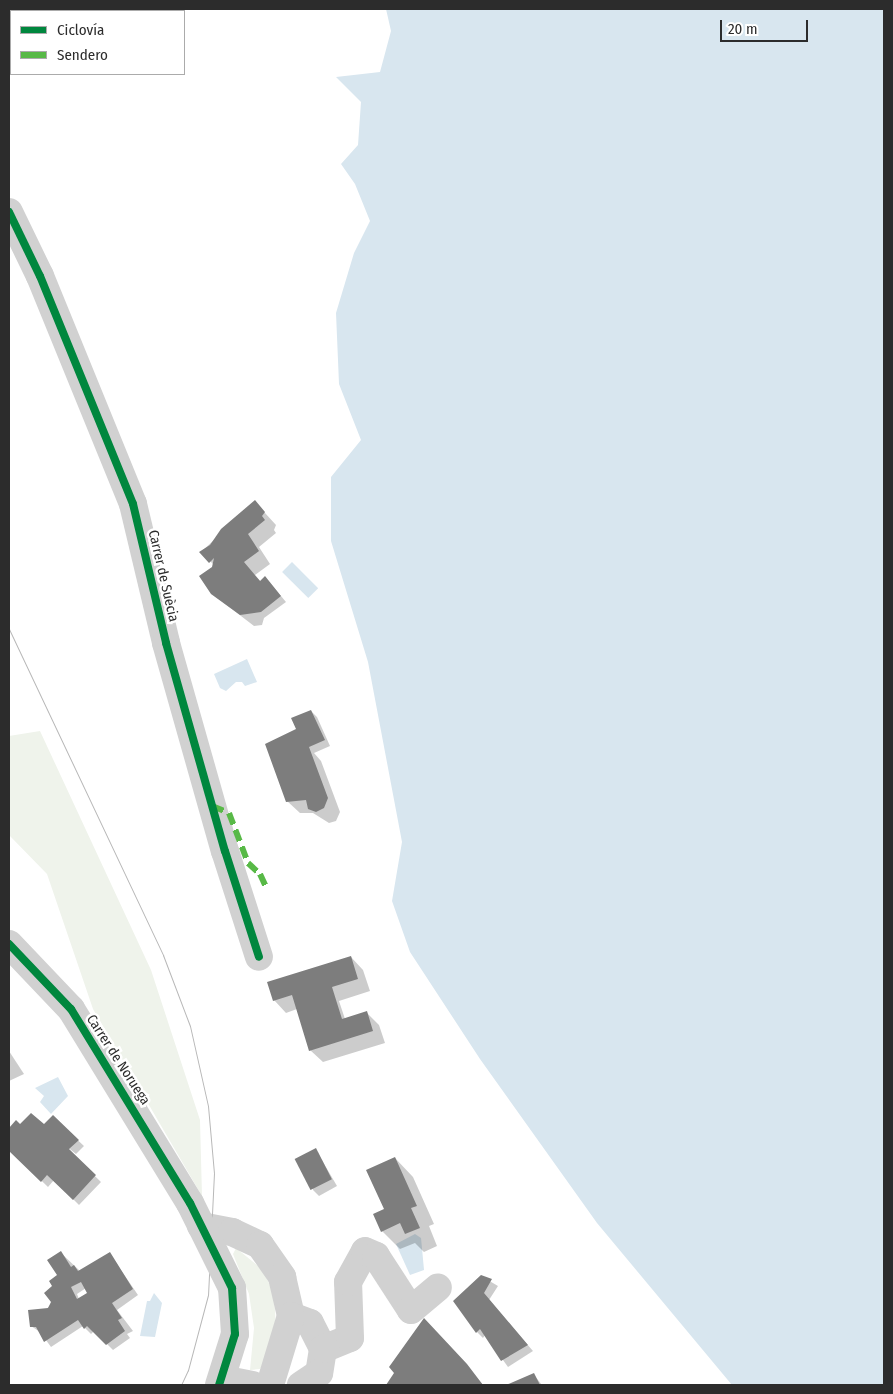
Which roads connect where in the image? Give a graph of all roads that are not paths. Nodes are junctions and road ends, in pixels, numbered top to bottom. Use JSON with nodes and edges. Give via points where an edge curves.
{"nodes":[{"id":1,"x":9,"y":212,"type":"edge"},
{"id":2,"x":9,"y":944,"type":"edge"},
{"id":3,"x":260,"y":957,"type":"dead end"},
{"id":4,"x":195,"y":1214,"type":"junction"},
{"id":5,"x":438,"y":1287,"type":"dead end"},
{"id":6,"x":292,"y":1316,"type":"junction"},
{"id":7,"x":323,"y":1349,"type":"junction"},
{"id":8,"x":220,"y":1382,"type":"edge"},
{"id":9,"x":252,"y":1385,"type":"edge"},
{"id":10,"x":270,"y":1385,"type":"edge"},
{"id":11,"x":301,"y":1385,"type":"edge"}],
"edges":[{"from":1,"to":3,"type":"street","name":"Carrer de Suècia","via":[[40,276],[133,504],[168,652],[225,851]]},
{"from":2,"to":4,"type":"street","name":"Carrer de Noruega","via":[[71,1009],[136,1110]]},
{"from":4,"to":6,"type":"street","via":[[260,1245],[282,1277]]},
{"from":4,"to":8,"type":"street","name":"Carrer de Noruega","bridge":true,"via":[[232,1288],[235,1334]]},
{"from":5,"to":7,"type":"street","via":[[411,1310],[376,1256],[365,1251],[348,1282],[350,1338]]},
{"from":6,"to":7,"type":"street","via":[[310,1323]]},
{"from":6,"to":10,"type":"street"},
{"from":7,"to":11,"type":"street","via":[[319,1373]]},
{"from":8,"to":9,"type":"street"}]}
